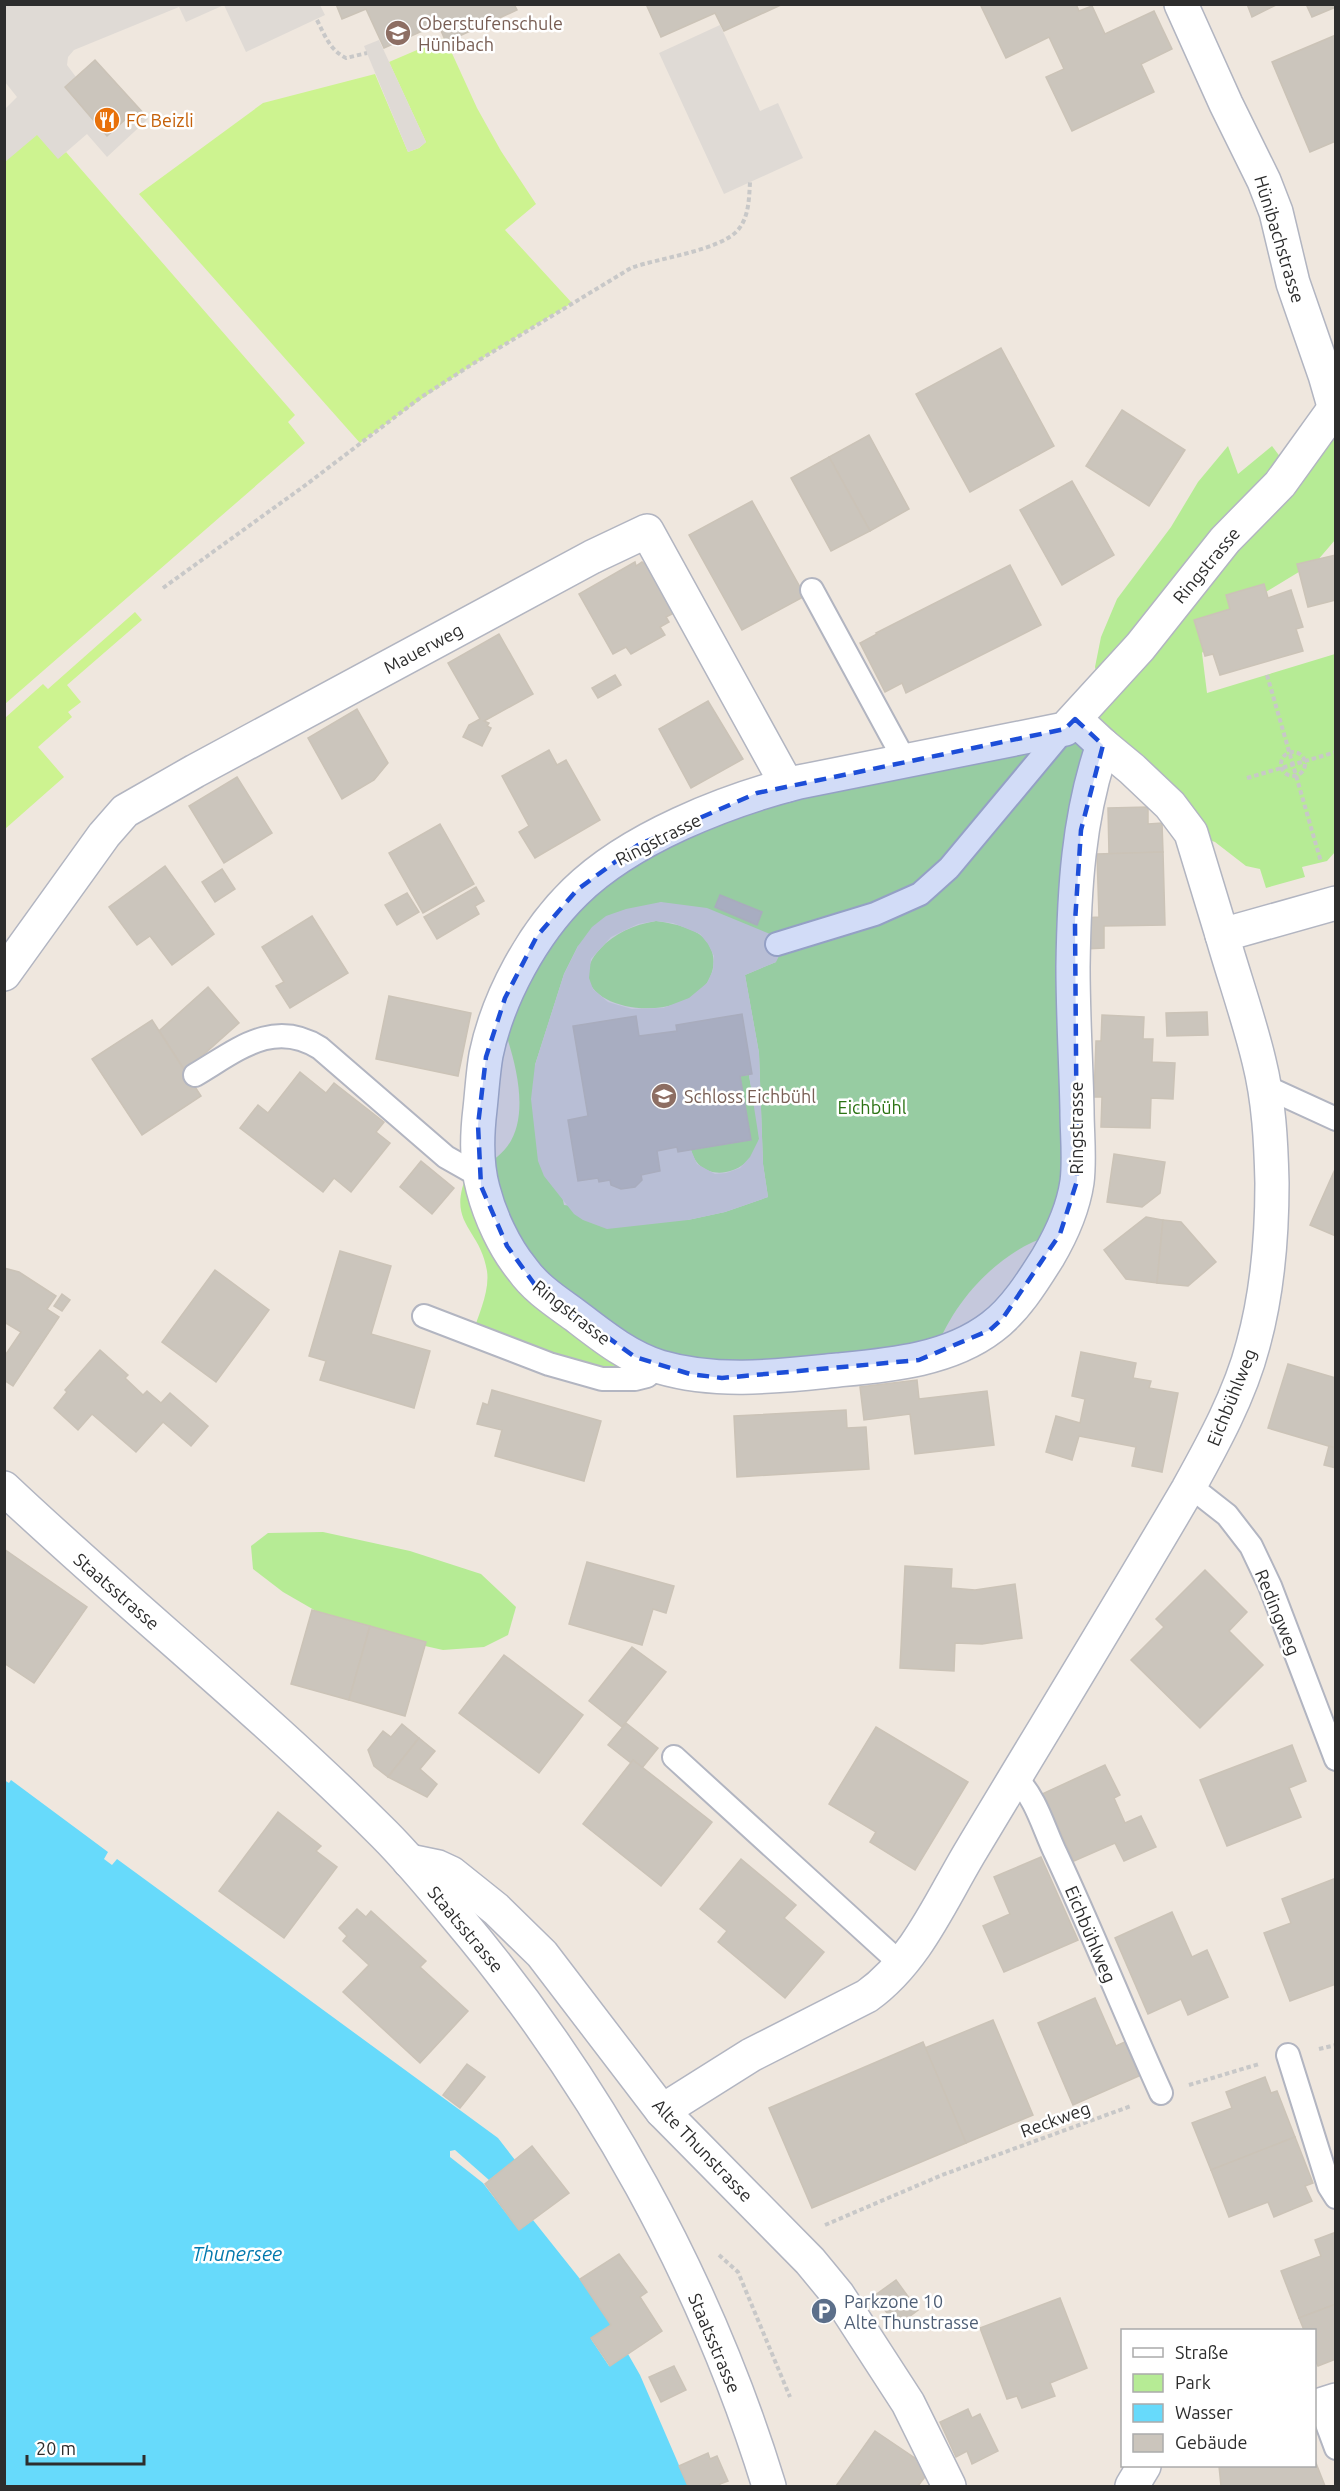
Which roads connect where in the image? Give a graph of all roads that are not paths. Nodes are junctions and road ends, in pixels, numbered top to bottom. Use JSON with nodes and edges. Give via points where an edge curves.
{"nodes":[{"id":1,"x":1181,"y":4,"type":"edge"},
{"id":2,"x":1335,"y":411,"type":"edge"},
{"id":3,"x":812,"y":590,"type":"dead end"},
{"id":4,"x":1070,"y":724,"type":"junction"},
{"id":5,"x":1103,"y":745,"type":"junction"},
{"id":6,"x":905,"y":761,"type":"junction"},
{"id":7,"x":787,"y":785,"type":"junction"},
{"id":8,"x":1335,"y":903,"type":"edge"},
{"id":9,"x":1222,"y":935,"type":"junction"},
{"id":10,"x":777,"y":944,"type":"dead end"},
{"id":11,"x":4,"y":975,"type":"edge"},
{"id":12,"x":195,"y":1075,"type":"dead end"},
{"id":13,"x":1264,"y":1086,"type":"junction"},
{"id":14,"x":1335,"y":1119,"type":"edge"},
{"id":15,"x":480,"y":1171,"type":"junction"},
{"id":16,"x":424,"y":1316,"type":"dead end"},
{"id":17,"x":658,"y":1366,"type":"junction"},
{"id":18,"x":1190,"y":1486,"type":"junction"},
{"id":19,"x":4,"y":1488,"type":"edge"},
{"id":20,"x":674,"y":1757,"type":"dead end"},
{"id":21,"x":1335,"y":1759,"type":"edge"},
{"id":22,"x":1016,"y":1778,"type":"junction"},
{"id":23,"x":409,"y":1861,"type":"junction"},
{"id":24,"x":901,"y":1964,"type":"junction"},
{"id":25,"x":1288,"y":2055,"type":"road end"},
{"id":26,"x":1161,"y":2093,"type":"road end"},
{"id":27,"x":662,"y":2111,"type":"junction"},
{"id":28,"x":1335,"y":2197,"type":"edge"},
{"id":29,"x":1323,"y":2404,"type":"edge"},
{"id":30,"x":1335,"y":2448,"type":"edge"},
{"id":31,"x":1143,"y":2467,"type":"edge"},
{"id":32,"x":769,"y":2487,"type":"edge"},
{"id":33,"x":949,"y":2487,"type":"edge"},
{"id":34,"x":1132,"y":2487,"type":"edge"}],
"edges":[{"from":1,"to":2,"type":"street","name":"Hünibachstrasse","via":[[1276,212],[1293,283]]},
{"from":2,"to":4,"type":"street","name":"Ringstrasse","via":[[1280,484],[1225,540],[1140,647]]},
{"from":3,"to":6,"type":"lane"},
{"from":4,"to":5,"type":"street"},
{"from":4,"to":6,"type":"street","name":"Ringstrasse"},
{"from":4,"to":10,"type":"lane","name":"Ringstrasse","via":[[949,868],[920,894],[875,914]]},
{"from":5,"to":9,"type":"street","name":"Eichbühlweg","via":[[1170,805],[1191,833]]},
{"from":5,"to":17,"type":"street","name":"Ringstrasse","via":[[1081,830],[1075,922],[1077,1181],[1060,1234],[1024,1292],[990,1330],[945,1352],[919,1359],[764,1377],[690,1374]]},
{"from":6,"to":7,"type":"street","name":"Ringstrasse"},
{"from":7,"to":11,"type":"street","name":"Mauerweg","via":[[647,531],[581,562],[125,811]]},
{"from":7,"to":15,"type":"street","name":"Ringstrasse","via":[[757,793],[638,845],[602,868],[552,916],[537,936],[495,1025],[486,1057],[478,1125]]},
{"from":8,"to":9,"type":"street"},
{"from":9,"to":13,"type":"street","name":"Eichbühlweg"},
{"from":12,"to":15,"type":"lane","via":[[255,1040],[280,1034],[306,1039],[446,1157],[469,1170]]},
{"from":13,"to":14,"type":"lane"},
{"from":13,"to":18,"type":"street","name":"Eichbühlweg","via":[[1271,1144],[1272,1233],[1262,1308],[1242,1377]]},
{"from":15,"to":17,"type":"street","name":"Ringstrasse","via":[[492,1215],[520,1267],[535,1285],[608,1341]]},
{"from":16,"to":17,"type":"lane","via":[[549,1364],[602,1379],[635,1379],[647,1376]]},
{"from":18,"to":21,"type":"lane","name":"Redingweg","via":[[1227,1515],[1251,1546],[1270,1586]]},
{"from":18,"to":22,"type":"street","name":"Eichbühlweg"},
{"from":19,"to":23,"type":"street","name":"Staatsstrasse","via":[[238,1697]]},
{"from":20,"to":24,"type":"lane"},
{"from":22,"to":24,"type":"street","name":"Eichbühlweg","via":[[920,1940]]},
{"from":22,"to":26,"type":"lane","name":"Eichbühlweg","via":[[1037,1805]]},
{"from":23,"to":27,"type":"street","name":"Alte Thunstrasse","via":[[451,1874],[521,1932]]},
{"from":23,"to":32,"type":"street","name":"Staatsstrasse","via":[[520,1995],[581,2082],[651,2201],[715,2334]]},
{"from":24,"to":27,"type":"street","name":"Eichbühlweg","via":[[867,1996],[751,2055]]},
{"from":25,"to":28,"type":"lane"},
{"from":27,"to":33,"type":"street","name":"Alte Thunstrasse","via":[[838,2295],[908,2403]]},
{"from":29,"to":30,"type":"lane"},
{"from":31,"to":34,"type":"street"}]}
